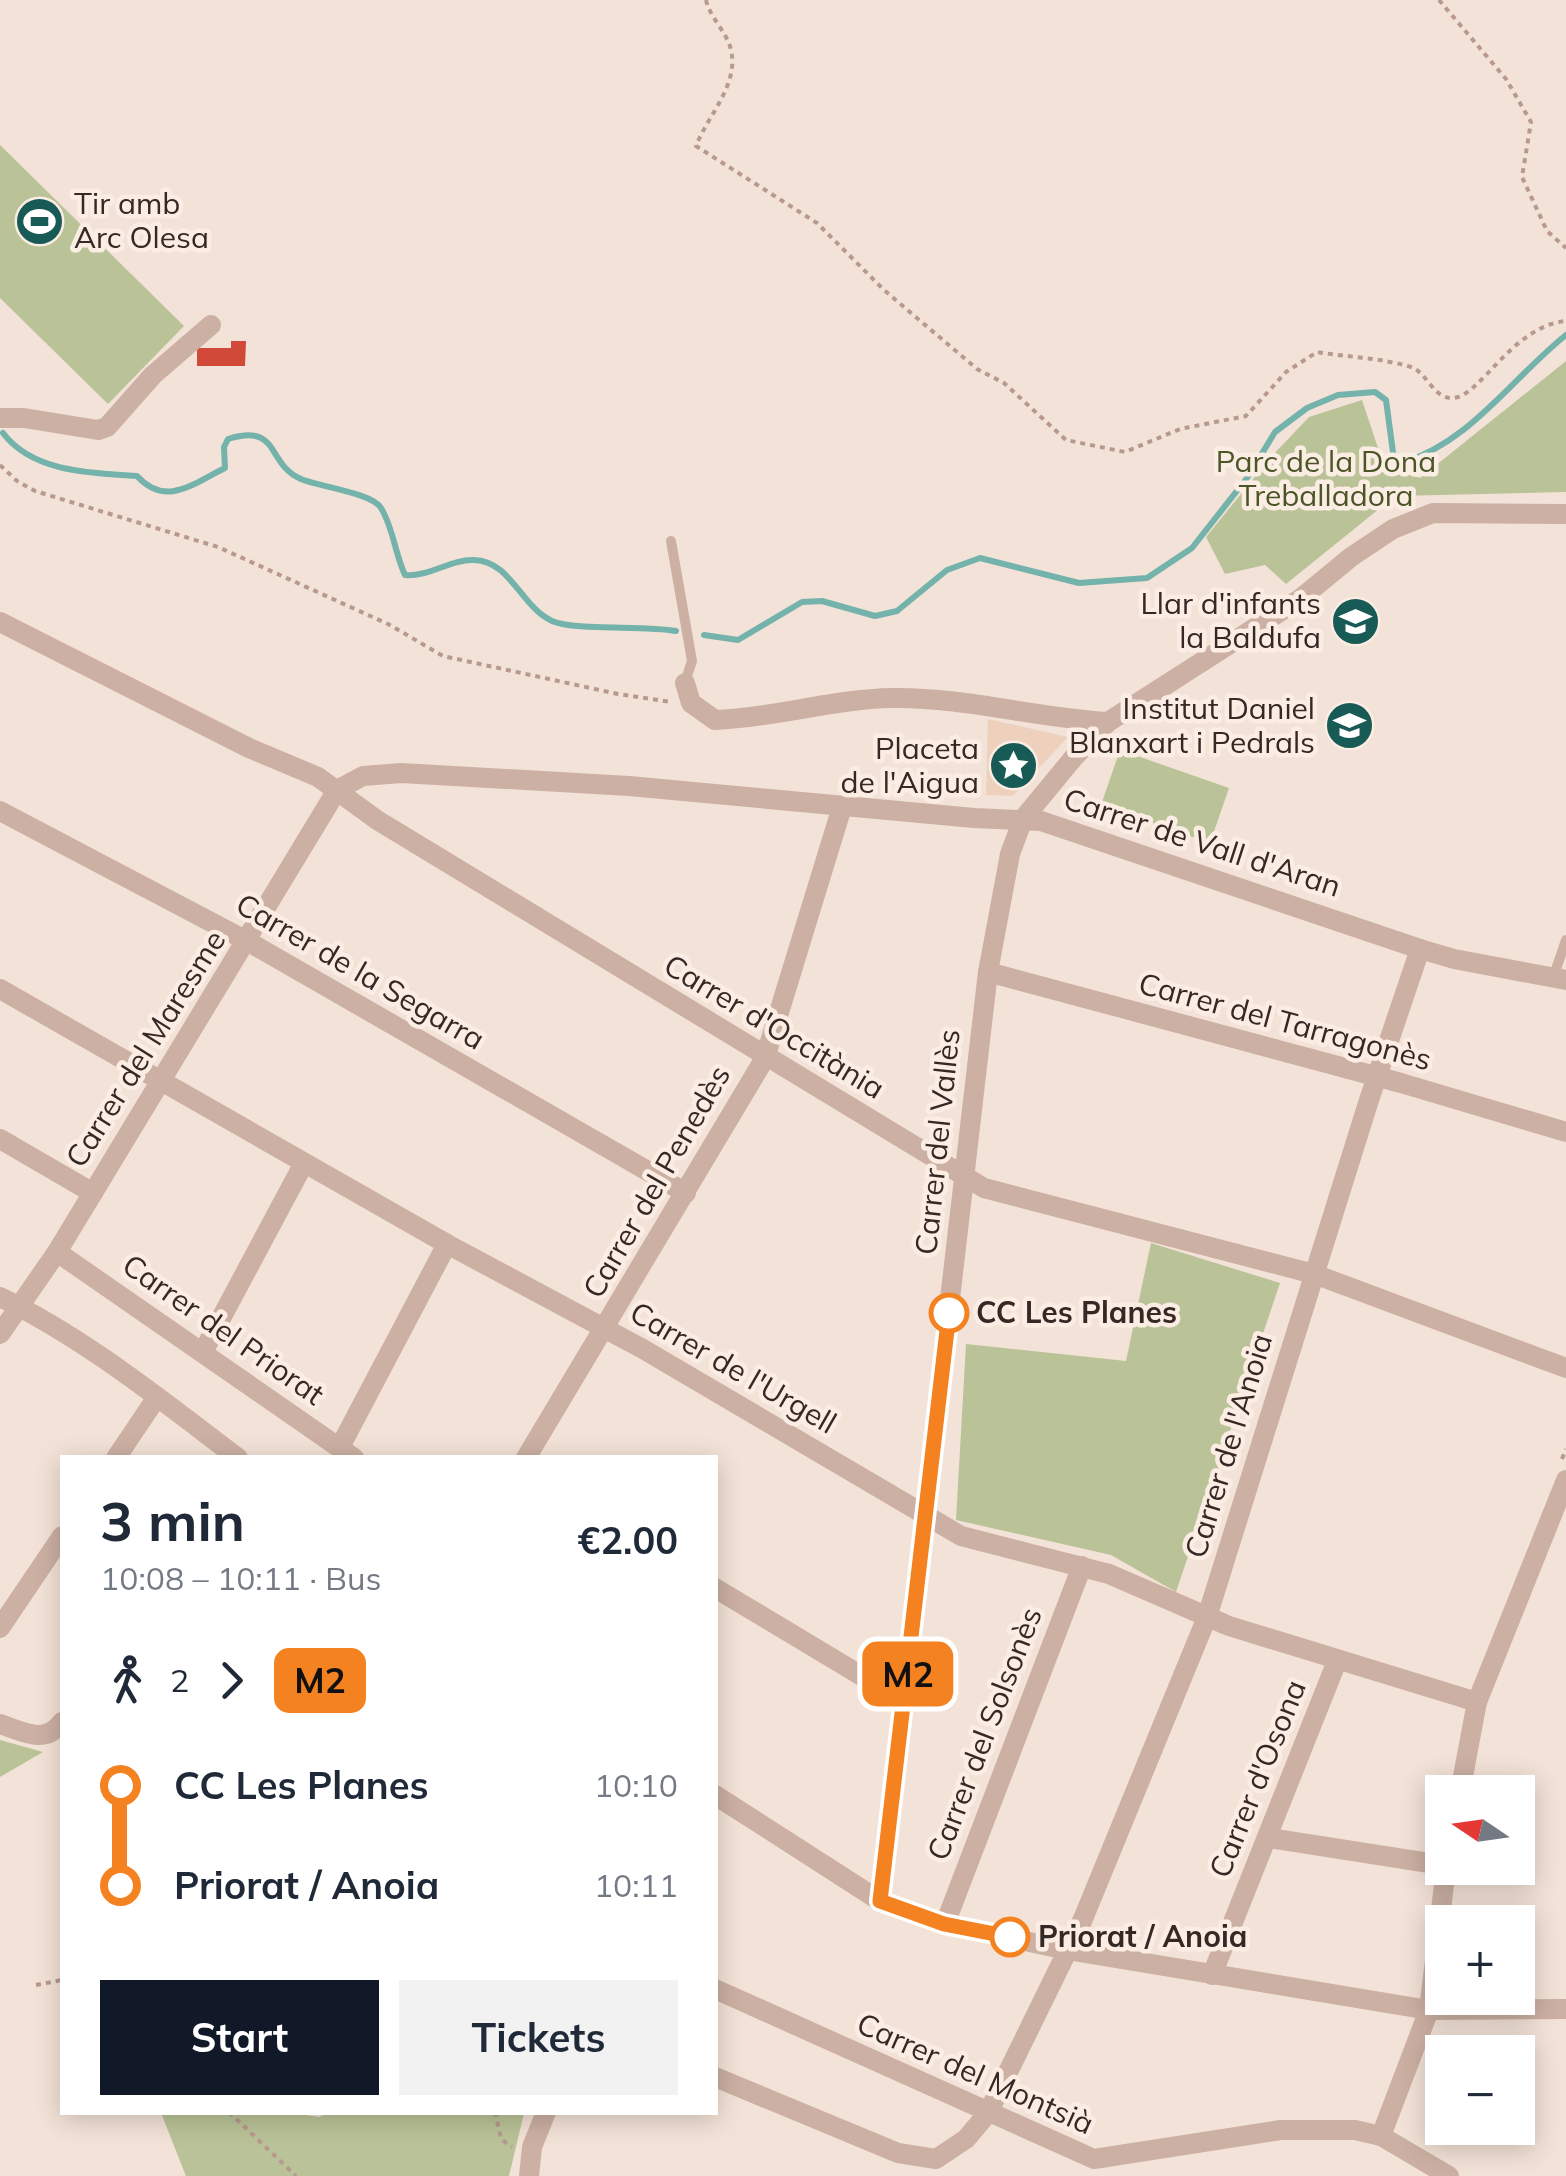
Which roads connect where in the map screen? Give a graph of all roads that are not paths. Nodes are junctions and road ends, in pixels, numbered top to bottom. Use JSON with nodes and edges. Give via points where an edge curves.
{"nodes":[{"id":1,"x":211,"y":326,"type":"dead end"},
{"id":2,"x":0,"y":418,"type":"edge"},
{"id":3,"x":1566,"y":514,"type":"edge"},
{"id":4,"x":671,"y":541,"type":"dead end"},
{"id":5,"x":0,"y":622,"type":"edge"},
{"id":6,"x":688,"y":693,"type":"joint"},
{"id":7,"x":1108,"y":722,"type":"junction"},
{"id":8,"x":337,"y":790,"type":"junction"},
{"id":9,"x":842,"y":807,"type":"junction"},
{"id":10,"x":0,"y":811,"type":"edge"},
{"id":11,"x":1023,"y":819,"type":"junction"},
{"id":12,"x":1566,"y":940,"type":"edge"},
{"id":13,"x":247,"y":942,"type":"junction"},
{"id":14,"x":1420,"y":949,"type":"junction"},
{"id":15,"x":988,"y":972,"type":"junction"},
{"id":16,"x":1559,"y":979,"type":"edge"},
{"id":17,"x":0,"y":988,"type":"edge"},
{"id":18,"x":764,"y":1058,"type":"junction"},
{"id":19,"x":1377,"y":1077,"type":"junction"},
{"id":20,"x":162,"y":1081,"type":"junction"},
{"id":21,"x":1566,"y":1132,"type":"edge"},
{"id":22,"x":0,"y":1139,"type":"edge"},
{"id":23,"x":304,"y":1163,"type":"junction"},
{"id":24,"x":964,"y":1178,"type":"junction"},
{"id":25,"x":92,"y":1193,"type":"junction"},
{"id":26,"x":686,"y":1193,"type":"junction"},
{"id":27,"x":447,"y":1244,"type":"junction"},
{"id":28,"x":58,"y":1252,"type":"junction"},
{"id":29,"x":1314,"y":1274,"type":"junction"},
{"id":30,"x":10,"y":1301,"type":"edge"},
{"id":31,"x":606,"y":1329,"type":"junction"},
{"id":32,"x":0,"y":1334,"type":"edge"},
{"id":33,"x":203,"y":1352,"type":"junction"},
{"id":34,"x":1566,"y":1368,"type":"edge"},
{"id":35,"x":157,"y":1397,"type":"junction"},
{"id":36,"x":347,"y":1452,"type":"edge"},
{"id":37,"x":118,"y":1455,"type":"edge"},
{"id":38,"x":234,"y":1455,"type":"edge"},
{"id":39,"x":528,"y":1455,"type":"edge"},
{"id":40,"x":1566,"y":1480,"type":"edge"},
{"id":41,"x":926,"y":1518,"type":"junction"},
{"id":42,"x":60,"y":1539,"type":"edge"},
{"id":43,"x":1082,"y":1566,"type":"junction"},
{"id":44,"x":718,"y":1590,"type":"edge"},
{"id":45,"x":1207,"y":1616,"type":"junction"},
{"id":46,"x":0,"y":1628,"type":"edge"},
{"id":47,"x":1338,"y":1661,"type":"junction"},
{"id":48,"x":905,"y":1702,"type":"junction"},
{"id":49,"x":1477,"y":1702,"type":"junction"},
{"id":50,"x":0,"y":1724,"type":"edge"},
{"id":51,"x":60,"y":1724,"type":"edge"},
{"id":52,"x":1463,"y":1775,"type":"edge"},
{"id":53,"x":718,"y":1797,"type":"edge"},
{"id":54,"x":1268,"y":1838,"type":"junction"},
{"id":55,"x":1425,"y":1863,"type":"edge"},
{"id":56,"x":880,"y":1901,"type":"junction"},
{"id":57,"x":944,"y":1924,"type":"junction"},
{"id":58,"x":1067,"y":1950,"type":"junction"},
{"id":59,"x":1212,"y":1975,"type":"junction"},
{"id":60,"x":718,"y":1989,"type":"edge"},
{"id":61,"x":1425,"y":2009,"type":"edge"},
{"id":62,"x":1535,"y":2009,"type":"edge"},
{"id":63,"x":1566,"y":2009,"type":"edge"},
{"id":64,"x":1427,"y":2015,"type":"edge"},
{"id":65,"x":718,"y":2079,"type":"edge"},
{"id":66,"x":988,"y":2114,"type":"junction"},
{"id":67,"x":545,"y":2115,"type":"edge"},
{"id":68,"x":1382,"y":2136,"type":"junction"},
{"id":69,"x":528,"y":2176,"type":"edge"},
{"id":70,"x":1450,"y":2176,"type":"edge"}],
"edges":[{"from":1,"to":2,"type":"street","via":[[106,427]]},
{"from":3,"to":7,"type":"street","name":"Carrer del Vallès","via":[[1433,514],[1374,540],[1300,600]]},
{"from":4,"to":6,"type":"lane","via":[[692,661]]},
{"from":5,"to":8,"type":"street","name":"Carrer d'Occitània"},
{"from":6,"to":7,"type":"street","via":[[715,720],[894,698]]},
{"from":7,"to":11,"type":"street","name":"Carrer del Vallès"},
{"from":8,"to":9,"type":"street","name":"Carrer de Vall d'Aran","via":[[363,776],[401,773]]},
{"from":8,"to":13,"type":"street","name":"Carrer del Maresme"},
{"from":8,"to":18,"type":"street","name":"Carrer d'Occitània"},
{"from":9,"to":11,"type":"street","name":"Carrer de Vall d'Aran"},
{"from":9,"to":18,"type":"street","name":"Carrer del Penedès"},
{"from":10,"to":13,"type":"street","name":"Carrer de la Segarra"},
{"from":11,"to":14,"type":"street","name":"Carrer de Vall d'Aran","via":[[1055,824]]},
{"from":11,"to":15,"type":"street","name":"Carrer del Vallès"},
{"from":12,"to":16,"type":"lane"},
{"from":13,"to":20,"type":"street","name":"Carrer del Maresme"},
{"from":13,"to":26,"type":"street","name":"Carrer de la Segarra"},
{"from":14,"to":16,"type":"street","name":"Carrer de Vall d'Aran"},
{"from":14,"to":19,"type":"street","name":"Carrer de l'Anoia"},
{"from":15,"to":19,"type":"street","name":"Carrer del Tarragonès"},
{"from":15,"to":24,"type":"street","name":"Carrer del Vallès"},
{"from":17,"to":20,"type":"street","name":"Carrer de l'Urgell"},
{"from":18,"to":24,"type":"street","name":"Carrer d'Occitània"},
{"from":18,"to":26,"type":"street","name":"Carrer del Penedès"},
{"from":19,"to":21,"type":"street","name":"Carrer del Tarragonès"},
{"from":19,"to":29,"type":"street","name":"Carrer de l'Anoia"},
{"from":20,"to":23,"type":"street","name":"Carrer de l'Urgell"},
{"from":20,"to":25,"type":"street","name":"Carrer del Maresme"},
{"from":22,"to":25,"type":"street"},
{"from":23,"to":27,"type":"street","name":"Carrer de l'Urgell"},
{"from":23,"to":33,"type":"street"},
{"from":24,"to":29,"type":"street","name":"Carrer d'Occitània"},
{"from":24,"to":41,"type":"street","name":"Carrer del Vallès"},
{"from":25,"to":28,"type":"street","name":"Carrer del Maresme"},
{"from":26,"to":31,"type":"street","name":"Carrer del Penedès"},
{"from":27,"to":31,"type":"street","name":"Carrer de l'Urgell"},
{"from":27,"to":36,"type":"street"},
{"from":28,"to":30,"type":"street","name":"Carrer del Maresme"},
{"from":28,"to":33,"type":"street","name":"Carrer del Priorat"},
{"from":29,"to":34,"type":"street","name":"Carrer d'Occitània"},
{"from":29,"to":45,"type":"street","name":"Carrer de l'Anoia"},
{"from":30,"to":32,"type":"street","name":"Carrer del Maresme"},
{"from":30,"to":35,"type":"street"},
{"from":31,"to":39,"type":"street","name":"Carrer del Penedès"},
{"from":31,"to":41,"type":"street","name":"Carrer de l'Urgell"},
{"from":33,"to":36,"type":"street","name":"Carrer del Priorat"},
{"from":35,"to":37,"type":"street"},
{"from":35,"to":38,"type":"street"},
{"from":40,"to":49,"type":"street"},
{"from":41,"to":43,"type":"street","name":"Carrer de l'Urgell","via":[[961,1536]]},
{"from":41,"to":48,"type":"street","name":"Carrer del Vallès"},
{"from":42,"to":46,"type":"street"},
{"from":43,"to":45,"type":"street","name":"Carrer de l'Urgell"},
{"from":43,"to":57,"type":"street","name":"Carrer del Solsonès"},
{"from":44,"to":48,"type":"street"},
{"from":45,"to":47,"type":"street","name":"Carrer de l'Urgell"},
{"from":45,"to":58,"type":"street","name":"Carrer de l'Anoia"},
{"from":47,"to":49,"type":"street","name":"Carrer de l'Urgell"},
{"from":47,"to":54,"type":"street","name":"Carrer d'Osona"},
{"from":48,"to":56,"type":"street","name":"Carrer del Vallès"},
{"from":49,"to":52,"type":"street"},
{"from":50,"to":51,"type":"street","via":[[43,1736]]},
{"from":53,"to":56,"type":"street"},
{"from":54,"to":55,"type":"street"},
{"from":54,"to":59,"type":"street","name":"Carrer d'Osona"},
{"from":56,"to":57,"type":"street"},
{"from":57,"to":58,"type":"street"},
{"from":58,"to":59,"type":"street"},
{"from":58,"to":66,"type":"street","name":"Carrer de l'Anoia"},
{"from":59,"to":61,"type":"street"},
{"from":60,"to":66,"type":"street","name":"Carrer del Montsià"},
{"from":62,"to":63,"type":"street"},
{"from":64,"to":68,"type":"street"},
{"from":65,"to":66,"type":"street","via":[[898,2153],[936,2159]]},
{"from":66,"to":68,"type":"street","name":"Carrer del Montsià","via":[[1094,2159],[1280,2130]]},
{"from":67,"to":69,"type":"street"},
{"from":68,"to":70,"type":"street","name":"Carrer del Montsià"}]}
